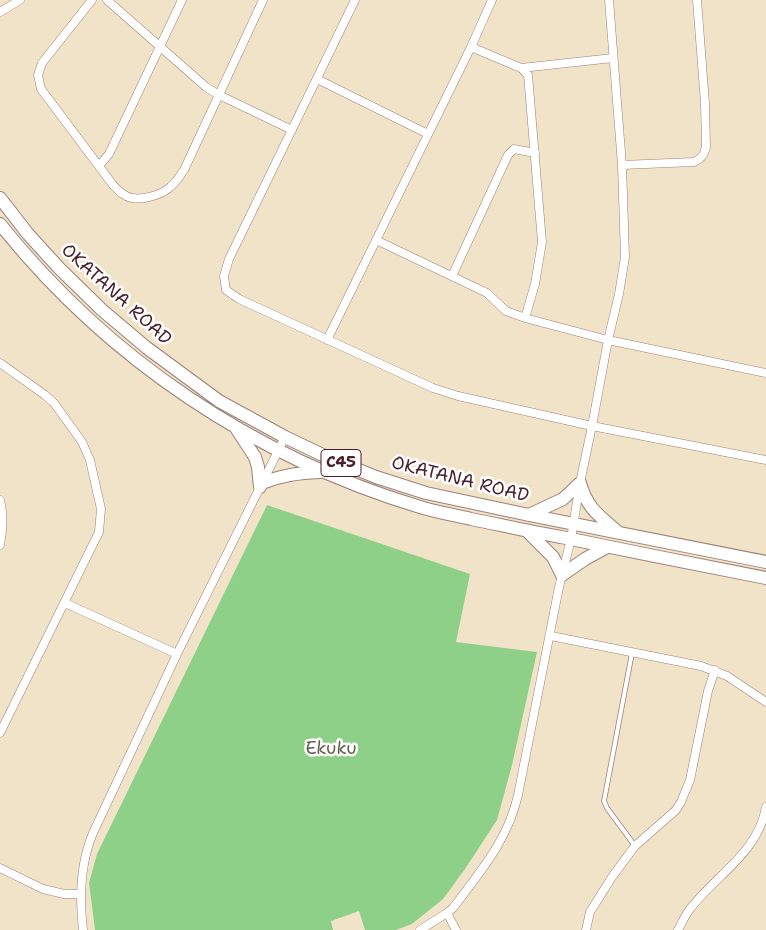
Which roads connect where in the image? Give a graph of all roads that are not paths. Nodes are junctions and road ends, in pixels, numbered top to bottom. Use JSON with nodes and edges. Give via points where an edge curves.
{"nodes":[{"id":1,"x":20,"y":0,"type":"edge"},
{"id":2,"x":92,"y":0,"type":"edge"},
{"id":3,"x":107,"y":0,"type":"edge"},
{"id":4,"x":182,"y":0,"type":"edge"},
{"id":5,"x":263,"y":0,"type":"edge"},
{"id":6,"x":355,"y":0,"type":"edge"},
{"id":7,"x":492,"y":0,"type":"edge"},
{"id":8,"x":609,"y":0,"type":"edge"},
{"id":9,"x":697,"y":0,"type":"edge"},
{"id":10,"x":0,"y":12,"type":"edge"},
{"id":11,"x":159,"y":45,"type":"junction"},
{"id":12,"x":471,"y":47,"type":"junction"},
{"id":13,"x":613,"y":58,"type":"junction"},
{"id":14,"x":522,"y":68,"type":"junction"},
{"id":15,"x":317,"y":79,"type":"junction"},
{"id":16,"x":219,"y":95,"type":"junction"},
{"id":17,"x":292,"y":130,"type":"junction"},
{"id":18,"x":428,"y":134,"type":"junction"},
{"id":19,"x":535,"y":153,"type":"junction"},
{"id":20,"x":622,"y":165,"type":"junction"},
{"id":21,"x":98,"y":166,"type":"junction"},
{"id":22,"x":0,"y":198,"type":"edge"},
{"id":23,"x":0,"y":224,"type":"edge"},
{"id":24,"x":376,"y":240,"type":"junction"},
{"id":25,"x":452,"y":276,"type":"junction"},
{"id":26,"x":526,"y":318,"type":"junction"},
{"id":27,"x":327,"y":340,"type":"junction"},
{"id":28,"x":608,"y":340,"type":"junction"},
{"id":29,"x":0,"y":364,"type":"edge"},
{"id":30,"x":766,"y":373,"type":"edge"},
{"id":31,"x":592,"y":426,"type":"junction"},
{"id":32,"x":235,"y":427,"type":"junction"},
{"id":33,"x":285,"y":437,"type":"junction"},
{"id":34,"x":278,"y":451,"type":"junction"},
{"id":35,"x":766,"y":460,"type":"edge"},
{"id":36,"x":323,"y":472,"type":"junction"},
{"id":37,"x":580,"y":483,"type":"junction"},
{"id":38,"x":261,"y":485,"type":"junction"},
{"id":39,"x":0,"y":500,"type":"edge"},
{"id":40,"x":529,"y":516,"type":"junction"},
{"id":41,"x":574,"y":524,"type":"junction"},
{"id":42,"x":526,"y":531,"type":"junction"},
{"id":43,"x":620,"y":533,"type":"junction"},
{"id":44,"x":571,"y":539,"type":"junction"},
{"id":45,"x":0,"y":544,"type":"edge"},
{"id":46,"x":607,"y":547,"type":"junction"},
{"id":47,"x":766,"y":562,"type":"edge"},
{"id":48,"x":562,"y":576,"type":"junction"},
{"id":49,"x":766,"y":578,"type":"edge"},
{"id":50,"x":65,"y":603,"type":"junction"},
{"id":51,"x":551,"y":636,"type":"junction"},
{"id":52,"x":633,"y":652,"type":"junction"},
{"id":53,"x":178,"y":654,"type":"junction"},
{"id":54,"x":714,"y":670,"type":"junction"},
{"id":55,"x":766,"y":702,"type":"edge"},
{"id":56,"x":3,"y":720,"type":"edge"},
{"id":57,"x":0,"y":733,"type":"edge"},
{"id":58,"x":766,"y":807,"type":"edge"},
{"id":59,"x":635,"y":846,"type":"junction"},
{"id":60,"x":0,"y":868,"type":"edge"},
{"id":61,"x":81,"y":894,"type":"junction"},
{"id":62,"x":447,"y":913,"type":"junction"},
{"id":63,"x":83,"y":930,"type":"edge"},
{"id":64,"x":420,"y":930,"type":"edge"},
{"id":65,"x":456,"y":930,"type":"edge"},
{"id":66,"x":586,"y":930,"type":"edge"},
{"id":67,"x":678,"y":930,"type":"edge"}],
"edges":[{"from":1,"to":10,"type":"street"},
{"from":2,"to":21,"type":"street","via":[[42,63],[38,75],[41,89]]},
{"from":3,"to":11,"type":"street"},
{"from":4,"to":11,"type":"street"},
{"from":5,"to":16,"type":"street"},
{"from":6,"to":15,"type":"street"},
{"from":7,"to":12,"type":"street"},
{"from":8,"to":13,"type":"street"},
{"from":9,"to":20,"type":"street","via":[[705,103],[704,154],[694,162]]},
{"from":11,"to":16,"type":"street"},
{"from":11,"to":21,"type":"street","via":[[109,154]]},
{"from":12,"to":14,"type":"street"},
{"from":12,"to":18,"type":"street"},
{"from":13,"to":14,"type":"street"},
{"from":13,"to":20,"type":"street"},
{"from":14,"to":19,"type":"street","via":[[530,84]]},
{"from":15,"to":17,"type":"street"},
{"from":15,"to":18,"type":"street"},
{"from":16,"to":17,"type":"street"},
{"from":16,"to":21,"type":"street","via":[[184,170],[171,188],[160,194],[132,198],[113,185]]},
{"from":17,"to":27,"type":"street","via":[[229,260],[224,276],[226,290]]},
{"from":18,"to":24,"type":"street"},
{"from":19,"to":25,"type":"street","via":[[514,149],[508,155]]},
{"from":19,"to":26,"type":"street","via":[[542,242]]},
{"from":20,"to":28,"type":"street","via":[[625,257],[620,294]]},
{"from":22,"to":33,"type":"main road","name":"OKATANA ROAD","number":"C45","via":[[45,254],[125,330],[219,401]]},
{"from":23,"to":32,"type":"main road","name":"OKATANA ROAD","number":"C45","via":[[38,270],[91,322],[190,399]]},
{"from":24,"to":25,"type":"street"},
{"from":24,"to":27,"type":"street"},
{"from":25,"to":26,"type":"street","via":[[487,293],[506,311]]},
{"from":26,"to":28,"type":"street"},
{"from":27,"to":31,"type":"street","via":[[433,388]]},
{"from":28,"to":30,"type":"street"},
{"from":28,"to":31,"type":"street"},
{"from":29,"to":50,"type":"street","via":[[54,403],[82,442],[90,460],[101,509],[101,524]]},
{"from":31,"to":35,"type":"street"},
{"from":31,"to":37,"type":"street"},
{"from":32,"to":34,"type":"main road","name":"OKATANA ROAD","number":"C45"},
{"from":32,"to":38,"type":"main road","via":[[255,457]]},
{"from":33,"to":34,"type":"street"},
{"from":33,"to":40,"type":"main road","name":"OKATANA ROAD","number":"C45","via":[[338,461],[426,493]]},
{"from":34,"to":36,"type":"main road","name":"OKATANA ROAD","number":"C45"},
{"from":34,"to":38,"type":"street"},
{"from":36,"to":38,"type":"main road","via":[[278,476]]},
{"from":36,"to":42,"type":"main road","name":"OKATANA ROAD","number":"C45","via":[[422,508]]},
{"from":37,"to":40,"type":"main road","via":[[563,499]]},
{"from":37,"to":41,"type":"street"},
{"from":37,"to":43,"type":"main road","via":[[589,505]]},
{"from":38,"to":53,"type":"street"},
{"from":39,"to":45,"type":"street","via":[[3,528]]},
{"from":40,"to":41,"type":"main road","name":"OKATANA ROAD","number":"C45"},
{"from":41,"to":43,"type":"main road","name":"OKATANA ROAD","number":"C45"},
{"from":41,"to":44,"type":"street"},
{"from":42,"to":44,"type":"main road","name":"OKATANA ROAD","number":"C45"},
{"from":42,"to":48,"type":"main road","via":[[553,557]]},
{"from":43,"to":47,"type":"main road","name":"OKATANA ROAD","number":"C45"},
{"from":44,"to":46,"type":"main road","name":"OKATANA ROAD","number":"C45"},
{"from":44,"to":48,"type":"street"},
{"from":46,"to":48,"type":"main road"},
{"from":46,"to":49,"type":"main road","name":"OKATANA ROAD","number":"C45"},
{"from":48,"to":51,"type":"street"},
{"from":50,"to":53,"type":"street"},
{"from":50,"to":56,"type":"street"},
{"from":51,"to":52,"type":"street"},
{"from":51,"to":62,"type":"street","via":[[510,823],[498,846]]},
{"from":52,"to":54,"type":"street"},
{"from":52,"to":59,"type":"lane","via":[[604,801]]},
{"from":53,"to":61,"type":"street","via":[[93,833],[83,864]]},
{"from":54,"to":55,"type":"street"},
{"from":54,"to":59,"type":"street","via":[[686,793],[676,810]]},
{"from":56,"to":57,"type":"street"},
{"from":58,"to":67,"type":"street","via":[[760,828],[743,855],[698,899]]},
{"from":59,"to":66,"type":"street","via":[[590,912]]},
{"from":60,"to":61,"type":"street","via":[[53,892]]},
{"from":61,"to":63,"type":"street"},
{"from":62,"to":64,"type":"street"},
{"from":62,"to":65,"type":"street"}]}
